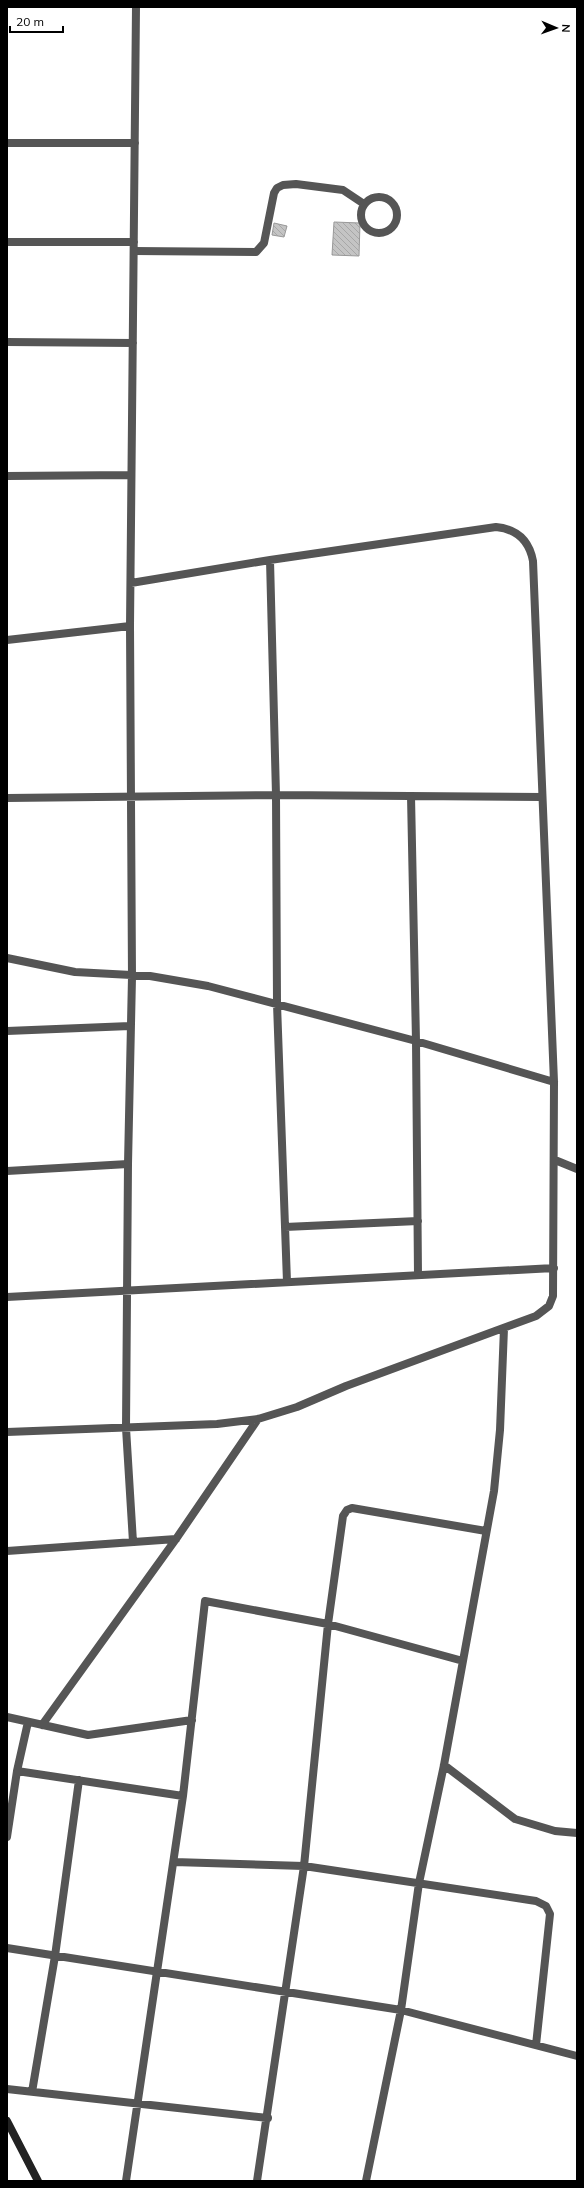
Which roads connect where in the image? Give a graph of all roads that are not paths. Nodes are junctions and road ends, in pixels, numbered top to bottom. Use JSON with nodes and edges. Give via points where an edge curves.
{"nodes":[{"id":1,"x":136,"y":7,"type":"edge"},
{"id":2,"x":7,"y":143,"type":"edge"},
{"id":3,"x":135,"y":143,"type":"junction"},
{"id":4,"x":364,"y":204,"type":"junction"},
{"id":5,"x":7,"y":242,"type":"edge"},
{"id":6,"x":134,"y":242,"type":"junction"},
{"id":7,"x":134,"y":251,"type":"junction"},
{"id":8,"x":7,"y":342,"type":"edge"},
{"id":9,"x":133,"y":343,"type":"junction"},
{"id":10,"x":132,"y":475,"type":"junction"},
{"id":11,"x":7,"y":476,"type":"edge"},
{"id":12,"x":270,"y":560,"type":"junction"},
{"id":13,"x":131,"y":583,"type":"junction"},
{"id":14,"x":130,"y":626,"type":"junction"},
{"id":15,"x":7,"y":640,"type":"edge"},
{"id":16,"x":276,"y":795,"type":"junction"},
{"id":17,"x":131,"y":796,"type":"junction"},
{"id":18,"x":411,"y":796,"type":"junction"},
{"id":19,"x":542,"y":797,"type":"junction"},
{"id":20,"x":7,"y":798,"type":"edge"},
{"id":21,"x":7,"y":958,"type":"edge"},
{"id":22,"x":132,"y":977,"type":"junction"},
{"id":23,"x":277,"y":1004,"type":"junction"},
{"id":24,"x":130,"y":1026,"type":"junction"},
{"id":25,"x":7,"y":1031,"type":"edge"},
{"id":26,"x":416,"y":1041,"type":"junction"},
{"id":27,"x":554,"y":1082,"type":"junction"},
{"id":28,"x":555,"y":1160,"type":"junction"},
{"id":29,"x":128,"y":1164,"type":"junction"},
{"id":30,"x":577,"y":1169,"type":"edge"},
{"id":31,"x":7,"y":1171,"type":"edge"},
{"id":32,"x":418,"y":1221,"type":"junction"},
{"id":33,"x":285,"y":1227,"type":"junction"},
{"id":34,"x":554,"y":1268,"type":"junction"},
{"id":35,"x":418,"y":1275,"type":"junction"},
{"id":36,"x":287,"y":1282,"type":"junction"},
{"id":37,"x":126,"y":1290,"type":"junction"},
{"id":38,"x":7,"y":1297,"type":"edge"},
{"id":39,"x":504,"y":1328,"type":"junction"},
{"id":40,"x":258,"y":1418,"type":"junction"},
{"id":41,"x":126,"y":1428,"type":"junction"},
{"id":42,"x":7,"y":1432,"type":"edge"},
{"id":43,"x":486,"y":1531,"type":"junction"},
{"id":44,"x":176,"y":1539,"type":"junction"},
{"id":45,"x":133,"y":1542,"type":"junction"},
{"id":46,"x":7,"y":1551,"type":"edge"},
{"id":47,"x":328,"y":1624,"type":"junction"},
{"id":48,"x":463,"y":1661,"type":"junction"},
{"id":49,"x":7,"y":1717,"type":"edge"},
{"id":50,"x":192,"y":1720,"type":"junction"},
{"id":51,"x":28,"y":1722,"type":"junction"},
{"id":52,"x":42,"y":1725,"type":"junction"},
{"id":53,"x":444,"y":1765,"type":"junction"},
{"id":54,"x":18,"y":1771,"type":"junction"},
{"id":55,"x":79,"y":1780,"type":"junction"},
{"id":56,"x":183,"y":1796,"type":"junction"},
{"id":57,"x":577,"y":1833,"type":"edge"},
{"id":58,"x":7,"y":1837,"type":"edge"},
{"id":59,"x":174,"y":1862,"type":"junction"},
{"id":60,"x":304,"y":1866,"type":"junction"},
{"id":61,"x":419,"y":1883,"type":"junction"},
{"id":62,"x":7,"y":1948,"type":"edge"},
{"id":63,"x":55,"y":1956,"type":"junction"},
{"id":64,"x":158,"y":1972,"type":"junction"},
{"id":65,"x":287,"y":1992,"type":"junction"},
{"id":66,"x":401,"y":2010,"type":"junction"},
{"id":67,"x":536,"y":2045,"type":"junction"},
{"id":68,"x":577,"y":2056,"type":"edge"},
{"id":69,"x":7,"y":2089,"type":"edge"},
{"id":70,"x":32,"y":2092,"type":"junction"},
{"id":71,"x":138,"y":2104,"type":"junction"},
{"id":72,"x":268,"y":2118,"type":"junction"},
{"id":73,"x":7,"y":2121,"type":"edge"},
{"id":74,"x":38,"y":2181,"type":"edge"},
{"id":75,"x":126,"y":2181,"type":"edge"},
{"id":76,"x":257,"y":2181,"type":"edge"},
{"id":77,"x":366,"y":2181,"type":"edge"}],
"edges":[{"from":1,"to":3,"type":"street"},
{"from":2,"to":3,"type":"street"},
{"from":3,"to":6,"type":"street"},
{"from":4,"to":4,"type":"street","via":[[361,218],[368,230],[382,233],[394,226],[397,212],[390,200],[376,196]]},
{"from":4,"to":7,"type":"street","via":[[343,190],[290,184],[278,188],[274,194],[264,243],[256,252]]},
{"from":5,"to":6,"type":"street"},
{"from":6,"to":7,"type":"street"},
{"from":7,"to":9,"type":"street"},
{"from":8,"to":9,"type":"street"},
{"from":9,"to":10,"type":"street"},
{"from":10,"to":11,"type":"street"},
{"from":10,"to":13,"type":"street"},
{"from":12,"to":13,"type":"street"},
{"from":12,"to":16,"type":"street"},
{"from":12,"to":19,"type":"street","via":[[496,527],[505,528],[521,536],[531,552],[533,561]]},
{"from":13,"to":14,"type":"street"},
{"from":14,"to":15,"type":"street"},
{"from":14,"to":17,"type":"street"},
{"from":16,"to":17,"type":"street"},
{"from":16,"to":18,"type":"street"},
{"from":16,"to":23,"type":"street"},
{"from":17,"to":20,"type":"street"},
{"from":17,"to":22,"type":"street"},
{"from":18,"to":19,"type":"street"},
{"from":18,"to":26,"type":"street"},
{"from":19,"to":27,"type":"street"},
{"from":21,"to":22,"type":"street","via":[[75,972]]},
{"from":22,"to":23,"type":"street","via":[[150,976],[208,986]]},
{"from":22,"to":24,"type":"street"},
{"from":23,"to":26,"type":"street"},
{"from":23,"to":33,"type":"street"},
{"from":24,"to":25,"type":"street"},
{"from":24,"to":29,"type":"street"},
{"from":26,"to":27,"type":"street"},
{"from":26,"to":32,"type":"street"},
{"from":27,"to":28,"type":"street"},
{"from":28,"to":30,"type":"street"},
{"from":28,"to":34,"type":"street"},
{"from":29,"to":31,"type":"street"},
{"from":29,"to":37,"type":"street"},
{"from":32,"to":33,"type":"street"},
{"from":32,"to":35,"type":"street"},
{"from":33,"to":36,"type":"street"},
{"from":34,"to":35,"type":"street"},
{"from":34,"to":39,"type":"street","via":[[553,1296],[549,1306],[536,1316]]},
{"from":35,"to":36,"type":"street"},
{"from":36,"to":37,"type":"street"},
{"from":37,"to":38,"type":"street"},
{"from":37,"to":41,"type":"street"},
{"from":39,"to":40,"type":"street","via":[[346,1386],[298,1407]]},
{"from":39,"to":43,"type":"street","via":[[500,1430],[494,1491]]},
{"from":40,"to":41,"type":"street","via":[[218,1424]]},
{"from":40,"to":44,"type":"street"},
{"from":41,"to":42,"type":"street"},
{"from":41,"to":45,"type":"street"},
{"from":43,"to":47,"type":"street","via":[[352,1508],[347,1510],[343,1516]]},
{"from":43,"to":48,"type":"street"},
{"from":44,"to":45,"type":"street"},
{"from":44,"to":52,"type":"street"},
{"from":45,"to":46,"type":"street"},
{"from":47,"to":48,"type":"street"},
{"from":47,"to":50,"type":"street","via":[[205,1601]]},
{"from":47,"to":60,"type":"street"},
{"from":48,"to":53,"type":"street"},
{"from":49,"to":51,"type":"street"},
{"from":50,"to":52,"type":"street","via":[[88,1734]]},
{"from":50,"to":56,"type":"street"},
{"from":51,"to":52,"type":"street"},
{"from":51,"to":54,"type":"street"},
{"from":53,"to":57,"type":"street","via":[[515,1819]]},
{"from":53,"to":61,"type":"street"},
{"from":54,"to":55,"type":"street"},
{"from":54,"to":58,"type":"street"},
{"from":55,"to":56,"type":"street"},
{"from":55,"to":63,"type":"street"},
{"from":56,"to":59,"type":"street"},
{"from":59,"to":60,"type":"street"},
{"from":59,"to":64,"type":"street"},
{"from":60,"to":61,"type":"street"},
{"from":60,"to":65,"type":"street"},
{"from":61,"to":66,"type":"street"},
{"from":61,"to":67,"type":"street","via":[[536,1901],[546,1906],[550,1914],[550,1927]]},
{"from":62,"to":63,"type":"street"},
{"from":63,"to":64,"type":"street"},
{"from":63,"to":70,"type":"street"},
{"from":64,"to":65,"type":"street"},
{"from":64,"to":71,"type":"street"},
{"from":65,"to":66,"type":"street"},
{"from":65,"to":72,"type":"street"},
{"from":66,"to":67,"type":"street"},
{"from":66,"to":77,"type":"street"},
{"from":67,"to":68,"type":"street"},
{"from":69,"to":70,"type":"street"},
{"from":70,"to":71,"type":"street"},
{"from":71,"to":72,"type":"street"},
{"from":71,"to":75,"type":"street"},
{"from":72,"to":76,"type":"street"},
{"from":73,"to":74,"type":"street"}]}
